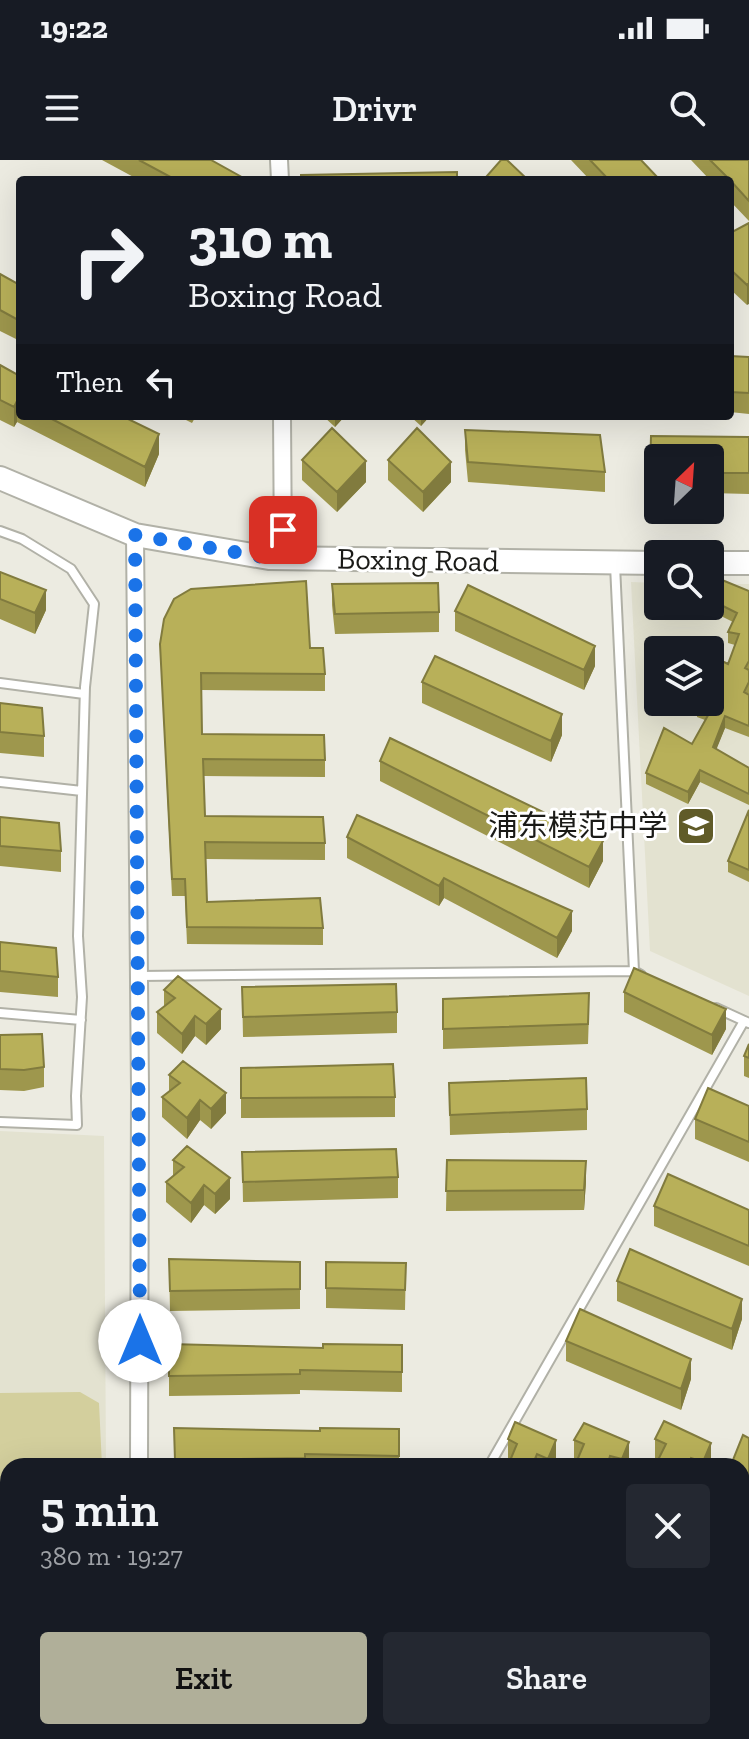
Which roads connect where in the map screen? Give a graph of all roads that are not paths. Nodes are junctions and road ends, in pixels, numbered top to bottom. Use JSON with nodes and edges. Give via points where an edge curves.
{"nodes":[{"id":1,"x":282,"y":420,"type":"edge"},
{"id":2,"x":0,"y":478,"type":"edge"},
{"id":3,"x":0,"y":531,"type":"edge"},
{"id":4,"x":135,"y":535,"type":"junction"},
{"id":5,"x":283,"y":557,"type":"junction"},
{"id":6,"x":615,"y":563,"type":"junction"},
{"id":7,"x":644,"y":563,"type":"edge"},
{"id":8,"x":724,"y":563,"type":"edge"},
{"id":9,"x":749,"y":563,"type":"edge"},
{"id":10,"x":0,"y":683,"type":"edge"},
{"id":11,"x":84,"y":694,"type":"junction"},
{"id":12,"x":0,"y":782,"type":"edge"},
{"id":13,"x":82,"y":791,"type":"junction"},
{"id":14,"x":634,"y":971,"type":"junction"},
{"id":15,"x":139,"y":976,"type":"junction"},
{"id":16,"x":647,"y":978,"type":"edge"},
{"id":17,"x":703,"y":1002,"type":"edge"},
{"id":18,"x":0,"y":1013,"type":"edge"},
{"id":19,"x":81,"y":1020,"type":"junction"},
{"id":20,"x":746,"y":1022,"type":"edge"},
{"id":21,"x":0,"y":1122,"type":"edge"},
{"id":22,"x":139,"y":1458,"type":"edge"},
{"id":23,"x":494,"y":1458,"type":"edge"}],
"edges":[{"from":1,"to":5,"type":"street"},
{"from":2,"to":4,"type":"street","name":"Boxing Road"},
{"from":3,"to":11,"type":"lane","via":[[71,569],[94,604]]},
{"from":4,"to":5,"type":"street","name":"Boxing Road"},
{"from":4,"to":15,"type":"street"},
{"from":5,"to":6,"type":"street","name":"Boxing Road"},
{"from":6,"to":7,"type":"street","name":"Boxing Road"},
{"from":6,"to":14,"type":"lane"},
{"from":8,"to":9,"type":"street"},
{"from":10,"to":11,"type":"lane"},
{"from":11,"to":13,"type":"lane"},
{"from":12,"to":13,"type":"lane"},
{"from":13,"to":19,"type":"lane"},
{"from":14,"to":15,"type":"lane"},
{"from":14,"to":16,"type":"lane"},
{"from":15,"to":22,"type":"street"},
{"from":17,"to":20,"type":"lane"},
{"from":18,"to":19,"type":"lane"},
{"from":19,"to":21,"type":"lane","via":[[77,1125]]},
{"from":20,"to":23,"type":"lane"}]}
